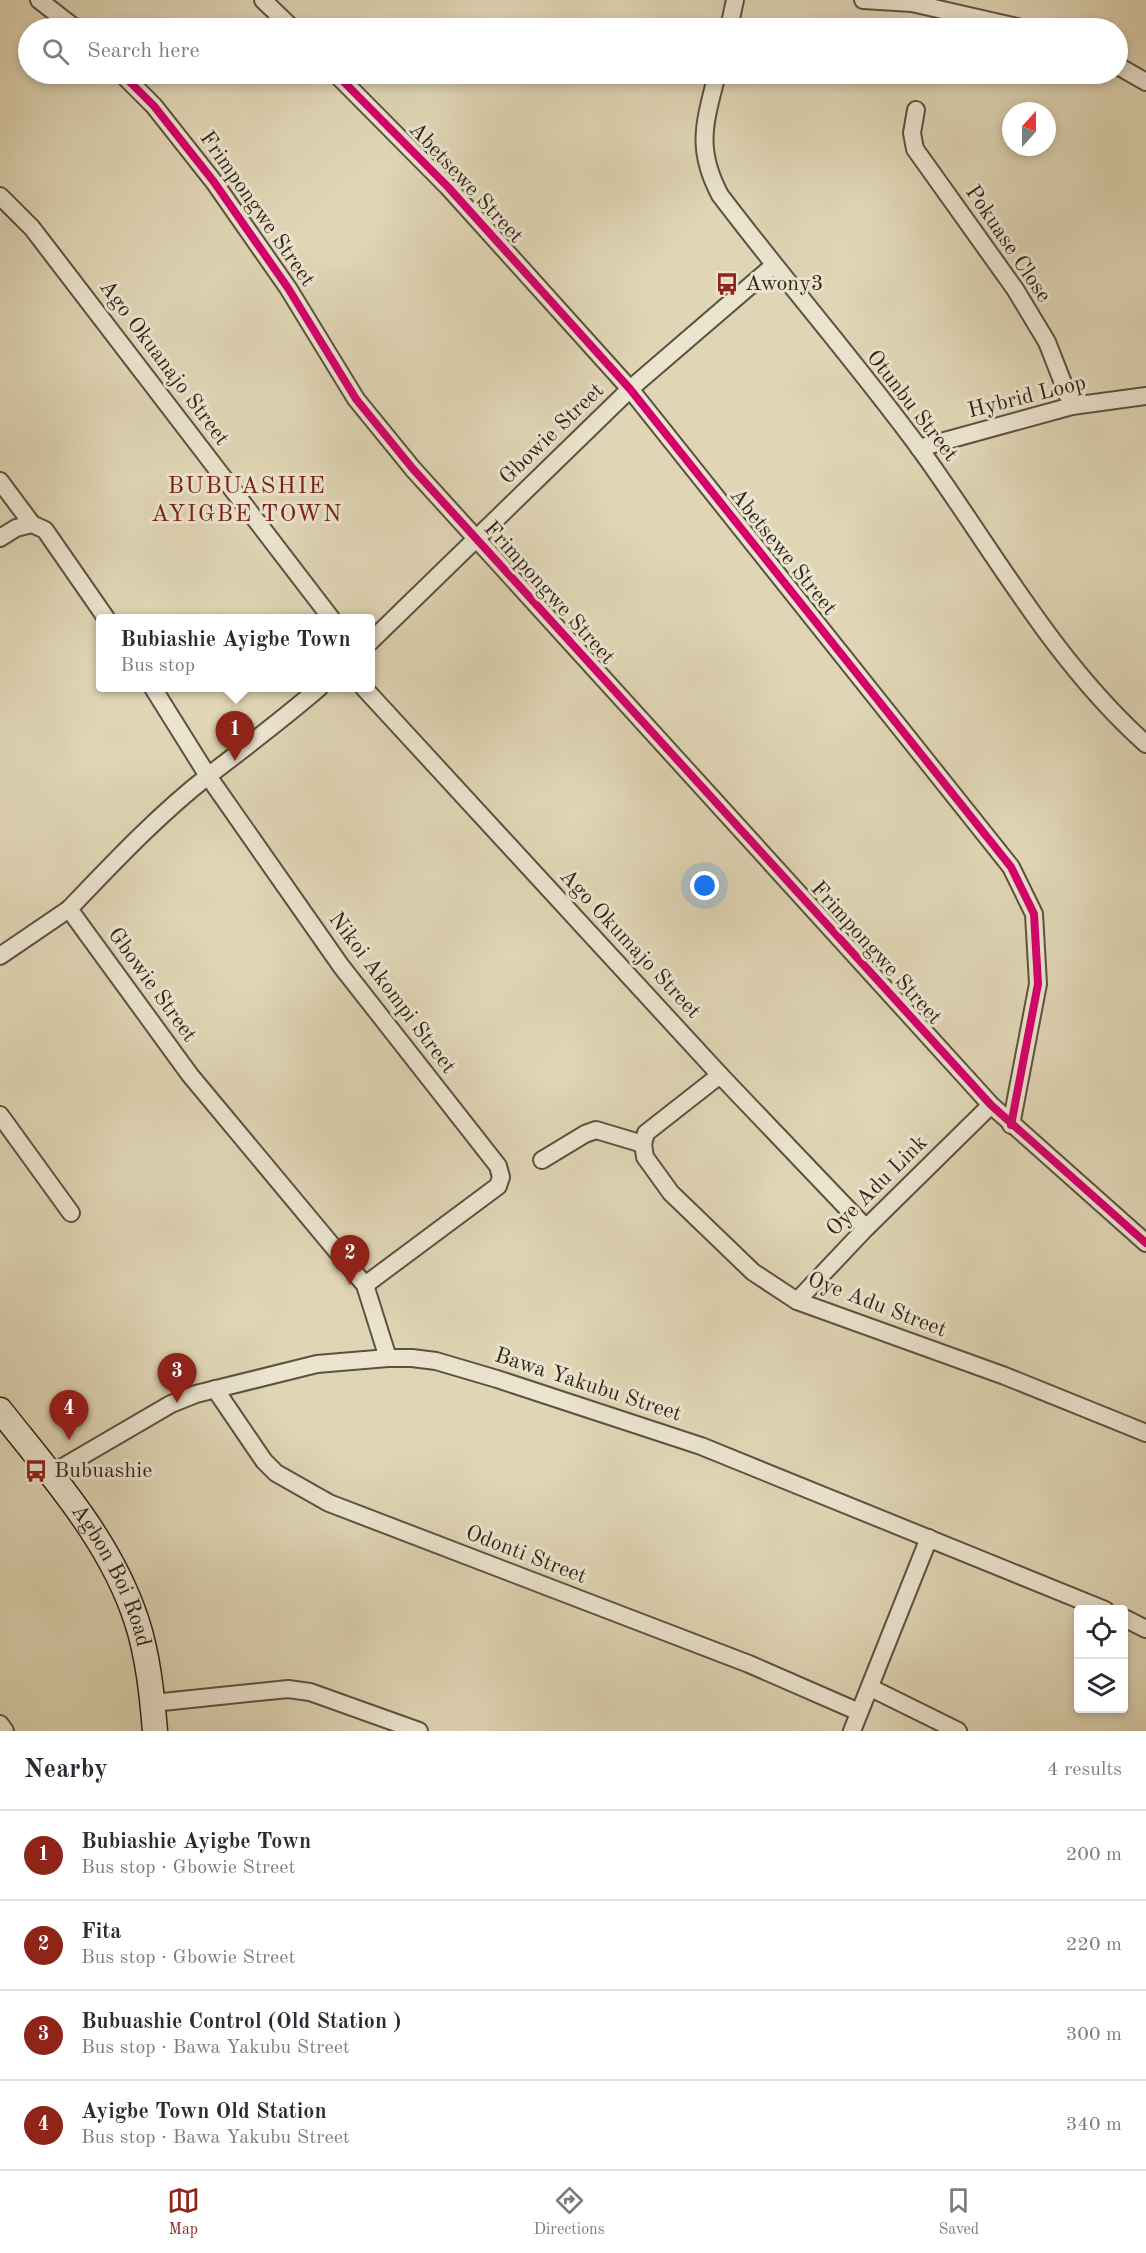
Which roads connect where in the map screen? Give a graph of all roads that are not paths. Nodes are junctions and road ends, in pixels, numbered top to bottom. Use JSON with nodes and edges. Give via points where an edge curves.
{"nodes":[{"id":1,"x":39,"y":0,"type":"edge"},
{"id":2,"x":263,"y":0,"type":"edge"},
{"id":3,"x":735,"y":0,"type":"edge"},
{"id":4,"x":863,"y":0,"type":"edge"},
{"id":5,"x":62,"y":18,"type":"edge"},
{"id":6,"x":282,"y":18,"type":"edge"},
{"id":7,"x":731,"y":18,"type":"edge"},
{"id":8,"x":977,"y":18,"type":"edge"},
{"id":9,"x":1128,"y":72,"type":"edge"},
{"id":10,"x":1146,"y":82,"type":"edge"},
{"id":11,"x":132,"y":84,"type":"edge"},
{"id":12,"x":346,"y":84,"type":"edge"},
{"id":13,"x":715,"y":84,"type":"edge"},
{"id":14,"x":916,"y":110,"type":"dead end"},
{"id":15,"x":0,"y":196,"type":"edge"},
{"id":16,"x":773,"y":266,"type":"junction"},
{"id":17,"x":630,"y":389,"type":"junction"},
{"id":18,"x":1146,"y":396,"type":"edge"},
{"id":19,"x":1072,"y":406,"type":"junction"},
{"id":20,"x":919,"y":448,"type":"junction"},
{"id":21,"x":0,"y":481,"type":"edge"},
{"id":22,"x":32,"y":524,"type":"junction"},
{"id":23,"x":0,"y":538,"type":"edge"},
{"id":24,"x":476,"y":540,"type":"junction"},
{"id":25,"x":103,"y":614,"type":"edge"},
{"id":26,"x":328,"y":614,"type":"edge"},
{"id":27,"x":375,"y":637,"type":"edge"},
{"id":28,"x":156,"y":692,"type":"edge"},
{"id":29,"x":314,"y":692,"type":"edge"},
{"id":30,"x":369,"y":692,"type":"edge"},
{"id":31,"x":1146,"y":744,"type":"edge"},
{"id":32,"x":208,"y":776,"type":"junction"},
{"id":33,"x":69,"y":909,"type":"junction"},
{"id":34,"x":0,"y":956,"type":"edge"},
{"id":35,"x":720,"y":1075,"type":"junction"},
{"id":36,"x":991,"y":1105,"type":"junction"},
{"id":37,"x":0,"y":1115,"type":"edge"},
{"id":38,"x":1011,"y":1125,"type":"junction"},
{"id":39,"x":643,"y":1144,"type":"junction"},
{"id":40,"x":542,"y":1160,"type":"dead end"},
{"id":41,"x":71,"y":1213,"type":"dead end"},
{"id":42,"x":866,"y":1228,"type":"junction"},
{"id":43,"x":1146,"y":1242,"type":"edge"},
{"id":44,"x":365,"y":1285,"type":"junction"},
{"id":45,"x":797,"y":1301,"type":"junction"},
{"id":46,"x":388,"y":1358,"type":"junction"},
{"id":47,"x":215,"y":1389,"type":"junction"},
{"id":48,"x":0,"y":1410,"type":"edge"},
{"id":49,"x":1146,"y":1433,"type":"edge"},
{"id":50,"x":51,"y":1474,"type":"junction"},
{"id":51,"x":929,"y":1538,"type":"junction"},
{"id":52,"x":1093,"y":1605,"type":"edge"},
{"id":53,"x":1128,"y":1620,"type":"edge"},
{"id":54,"x":1146,"y":1629,"type":"edge"},
{"id":55,"x":871,"y":1688,"type":"junction"},
{"id":56,"x":153,"y":1702,"type":"junction"},
{"id":57,"x":859,"y":1713,"type":"junction"},
{"id":58,"x":0,"y":1724,"type":"edge"},
{"id":59,"x":5,"y":1731,"type":"edge"},
{"id":60,"x":155,"y":1731,"type":"edge"},
{"id":61,"x":419,"y":1731,"type":"edge"},
{"id":62,"x":852,"y":1731,"type":"edge"},
{"id":63,"x":958,"y":1731,"type":"edge"}],
"edges":[{"from":1,"to":5,"type":"street"},
{"from":2,"to":6,"type":"street"},
{"from":3,"to":7,"type":"street"},
{"from":4,"to":8,"type":"street","via":[[912,3]]},
{"from":9,"to":10,"type":"street"},
{"from":11,"to":24,"type":"street","name":"Frimpongwe Street","via":[[214,182],[288,288],[356,399]]},
{"from":12,"to":17,"type":"street","name":"Abetsewe Street","via":[[448,187]]},
{"from":13,"to":16,"type":"street","name":"Otunbu Street","via":[[703,132],[709,174]]},
{"from":14,"to":19,"type":"street","name":"Pokuase Close","via":[[912,133],[915,149],[1015,289],[1047,342]]},
{"from":15,"to":26,"type":"street","name":"Ago Okuanajo Street","via":[[32,228]]},
{"from":16,"to":17,"type":"street","name":"Gbowie Street"},
{"from":16,"to":20,"type":"street","name":"Otunbu Street"},
{"from":17,"to":24,"type":"street","name":"Gbowie Street"},
{"from":17,"to":38,"type":"street","name":"Abetsewe Street","via":[[1011,867],[1034,914],[1038,984]]},
{"from":18,"to":19,"type":"street","name":"Hybrid Loop"},
{"from":19,"to":20,"type":"street","name":"Hybrid Loop"},
{"from":20,"to":31,"type":"street","name":"Otunbu Street","via":[[1030,610],[1119,720]]},
{"from":21,"to":22,"type":"street"},
{"from":22,"to":23,"type":"street"},
{"from":22,"to":25,"type":"street","via":[[45,530]]},
{"from":24,"to":27,"type":"street","name":"Gbowie Street"},
{"from":24,"to":36,"type":"street","name":"Frimpongwe Street"},
{"from":28,"to":32,"type":"street","name":"Nikoi Akompi Street"},
{"from":29,"to":32,"type":"street"},
{"from":30,"to":35,"type":"street","name":"Ago Okumajo Street"},
{"from":32,"to":33,"type":"street","via":[[120,856]]},
{"from":32,"to":44,"type":"street","name":"Nikoi Akompi Street","via":[[341,966],[498,1166],[498,1186]]},
{"from":33,"to":34,"type":"street"},
{"from":33,"to":44,"type":"street","name":"Gbowie Street","via":[[190,1075]]},
{"from":35,"to":39,"type":"street","via":[[646,1133]]},
{"from":35,"to":42,"type":"street","name":"Ago Okumajo Street"},
{"from":36,"to":38,"type":"street","name":"Frimpongwe Street"},
{"from":36,"to":42,"type":"street","name":"Oye Adu Link"},
{"from":37,"to":41,"type":"street"},
{"from":38,"to":43,"type":"street"},
{"from":39,"to":40,"type":"street","via":[[596,1130]]},
{"from":39,"to":45,"type":"street","name":"Oye Adu Street","via":[[645,1157],[671,1193],[753,1272]]},
{"from":42,"to":45,"type":"street","name":"Oye Adu Link"},
{"from":44,"to":46,"type":"street","name":"Gbowie Street"},
{"from":45,"to":49,"type":"street","name":"Oye Adu Street","via":[[1016,1380]]},
{"from":46,"to":47,"type":"street","name":"Bawa Yakubu Street","via":[[317,1364]]},
{"from":46,"to":51,"type":"street","name":"Bawa Yakubu Street","via":[[436,1361],[690,1442]]},
{"from":47,"to":50,"type":"street","name":"Bawa Yakubu Street","via":[[171,1404]]},
{"from":47,"to":57,"type":"street","name":"Odonti Street","via":[[264,1461],[276,1473],[329,1503],[749,1664]]},
{"from":48,"to":50,"type":"street","name":"Agbon Boi Road"},
{"from":50,"to":56,"type":"street","name":"Agbon Boi Road","via":[[74,1502],[125,1594],[137,1622]]},
{"from":51,"to":52,"type":"street","name":"Bawa Yakubu Street"},
{"from":51,"to":55,"type":"street"},
{"from":53,"to":54,"type":"street"},
{"from":55,"to":57,"type":"street"},
{"from":55,"to":63,"type":"street"},
{"from":56,"to":60,"type":"street","name":"Agbon Boi Road"},
{"from":56,"to":61,"type":"street","via":[[288,1689],[310,1692]]},
{"from":57,"to":62,"type":"street"},
{"from":58,"to":59,"type":"street"}]}
